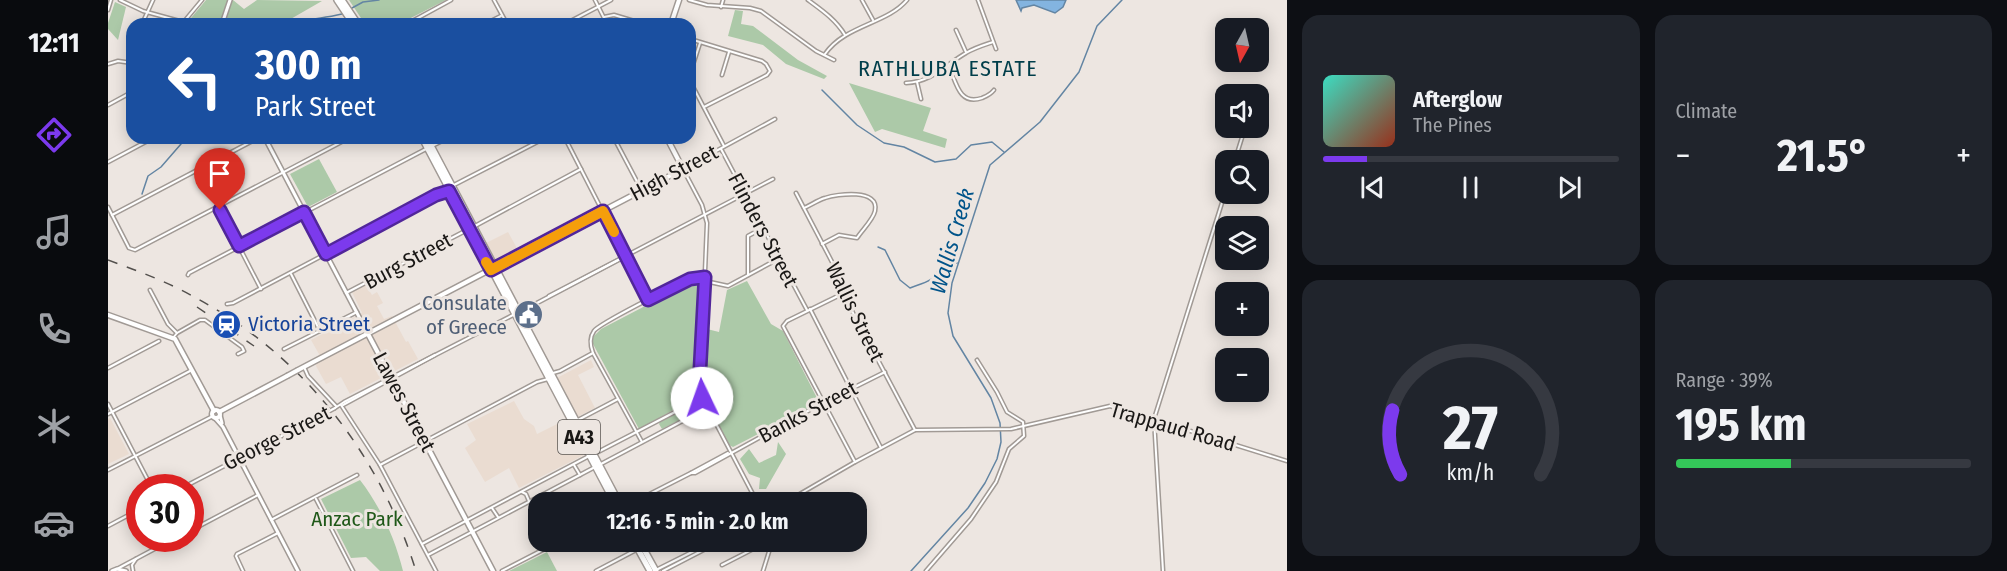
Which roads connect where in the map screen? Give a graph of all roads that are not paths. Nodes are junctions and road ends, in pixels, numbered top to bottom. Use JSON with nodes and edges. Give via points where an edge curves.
{"nodes":[{"id":1,"x":111,"y":0,"type":"edge"},
{"id":2,"x":120,"y":0,"type":"edge"},
{"id":3,"x":153,"y":0,"type":"edge"},
{"id":4,"x":202,"y":0,"type":"edge"},
{"id":5,"x":230,"y":0,"type":"edge"},
{"id":6,"x":337,"y":0,"type":"edge"},
{"id":7,"x":342,"y":0,"type":"edge"},
{"id":8,"x":452,"y":0,"type":"edge"},
{"id":9,"x":494,"y":0,"type":"edge"},
{"id":10,"x":595,"y":0,"type":"edge"},
{"id":11,"x":611,"y":0,"type":"edge"},
{"id":12,"x":679,"y":0,"type":"edge"},
{"id":13,"x":689,"y":0,"type":"edge"},
{"id":14,"x":723,"y":0,"type":"edge"},
{"id":15,"x":808,"y":0,"type":"edge"},
{"id":16,"x":862,"y":0,"type":"edge"},
{"id":17,"x":907,"y":0,"type":"edge"},
{"id":18,"x":978,"y":0,"type":"edge"},
{"id":19,"x":598,"y":7,"type":"junction"},
{"id":20,"x":721,"y":7,"type":"junction"},
{"id":21,"x":108,"y":8,"type":"edge"},
{"id":22,"x":146,"y":12,"type":"junction"},
{"id":23,"x":502,"y":15,"type":"junction"},
{"id":24,"x":144,"y":18,"type":"edge"},
{"id":25,"x":166,"y":18,"type":"edge"},
{"id":26,"x":187,"y":18,"type":"edge"},
{"id":27,"x":224,"y":18,"type":"edge"},
{"id":28,"x":349,"y":18,"type":"edge"},
{"id":29,"x":354,"y":18,"type":"edge"},
{"id":30,"x":418,"y":18,"type":"edge"},
{"id":31,"x":496,"y":18,"type":"edge"},
{"id":32,"x":504,"y":18,"type":"edge"},
{"id":33,"x":577,"y":18,"type":"edge"},
{"id":34,"x":604,"y":18,"type":"joint"},
{"id":35,"x":624,"y":18,"type":"edge"},
{"id":36,"x":673,"y":18,"type":"edge"},
{"id":37,"x":873,"y":20,"type":"junction"},
{"id":38,"x":956,"y":30,"type":"dead end"},
{"id":39,"x":845,"y":36,"type":"junction"},
{"id":40,"x":696,"y":41,"type":"edge"},
{"id":41,"x":700,"y":42,"type":"junction"},
{"id":42,"x":993,"y":42,"type":"junction"},
{"id":43,"x":996,"y":49,"type":"dead end"},
{"id":44,"x":729,"y":51,"type":"junction"},
{"id":45,"x":966,"y":52,"type":"junction"},
{"id":46,"x":825,"y":54,"type":"junction"},
{"id":47,"x":696,"y":55,"type":"edge"},
{"id":48,"x":834,"y":60,"type":"dead end"},
{"id":49,"x":126,"y":62,"type":"edge"},
{"id":50,"x":108,"y":64,"type":"edge"},
{"id":51,"x":949,"y":66,"type":"junction"},
{"id":52,"x":722,"y":75,"type":"dead end"},
{"id":53,"x":917,"y":82,"type":"junction"},
{"id":54,"x":906,"y":83,"type":"dead end"},
{"id":55,"x":994,"y":90,"type":"dead end"},
{"id":56,"x":696,"y":92,"type":"edge"},
{"id":57,"x":126,"y":95,"type":"edge"},
{"id":58,"x":921,"y":99,"type":"dead end"},
{"id":59,"x":108,"y":105,"type":"edge"},
{"id":60,"x":704,"y":107,"type":"junction"},
{"id":61,"x":775,"y":119,"type":"dead end"},
{"id":62,"x":142,"y":144,"type":"edge"},
{"id":63,"x":247,"y":144,"type":"edge"},
{"id":64,"x":268,"y":144,"type":"edge"},
{"id":65,"x":337,"y":144,"type":"edge"},
{"id":66,"x":427,"y":144,"type":"edge"},
{"id":67,"x":428,"y":144,"type":"edge"},
{"id":68,"x":435,"y":144,"type":"edge"},
{"id":69,"x":534,"y":144,"type":"edge"},
{"id":70,"x":568,"y":144,"type":"edge"},
{"id":71,"x":617,"y":144,"type":"edge"},
{"id":72,"x":670,"y":144,"type":"edge"},
{"id":73,"x":724,"y":146,"type":"junction"},
{"id":74,"x":429,"y":147,"type":"junction"},
{"id":75,"x":720,"y":149,"type":"junction"},
{"id":76,"x":108,"y":162,"type":"edge"},
{"id":77,"x":581,"y":169,"type":"junction"},
{"id":78,"x":683,"y":169,"type":"junction"},
{"id":79,"x":283,"y":172,"type":"junction"},
{"id":80,"x":773,"y":179,"type":"dead end"},
{"id":81,"x":450,"y":188,"type":"junction"},
{"id":82,"x":642,"y":191,"type":"junction"},
{"id":83,"x":796,"y":193,"type":"dead end"},
{"id":84,"x":744,"y":194,"type":"junction"},
{"id":85,"x":436,"y":195,"type":"junction"},
{"id":86,"x":1222,"y":204,"type":"edge"},
{"id":87,"x":218,"y":206,"type":"junction"},
{"id":88,"x":108,"y":207,"type":"edge"},
{"id":89,"x":804,"y":208,"type":"junction"},
{"id":90,"x":603,"y":211,"type":"junction"},
{"id":91,"x":304,"y":212,"type":"junction"},
{"id":92,"x":705,"y":214,"type":"junction"},
{"id":93,"x":112,"y":215,"type":"junction"},
{"id":94,"x":471,"y":228,"type":"junction"},
{"id":95,"x":762,"y":228,"type":"junction"},
{"id":96,"x":822,"y":244,"type":"junction"},
{"id":97,"x":239,"y":246,"type":"junction"},
{"id":98,"x":326,"y":254,"type":"junction"},
{"id":99,"x":626,"y":256,"type":"junction"},
{"id":100,"x":779,"y":258,"type":"junction"},
{"id":101,"x":493,"y":269,"type":"junction"},
{"id":102,"x":291,"y":273,"type":"junction"},
{"id":103,"x":188,"y":275,"type":"dead end"},
{"id":104,"x":748,"y":275,"type":"junction"},
{"id":105,"x":705,"y":279,"type":"junction"},
{"id":106,"x":261,"y":289,"type":"junction"},
{"id":107,"x":150,"y":290,"type":"dead end"},
{"id":108,"x":346,"y":293,"type":"junction"},
{"id":109,"x":843,"y":294,"type":"junction"},
{"id":110,"x":648,"y":300,"type":"junction"},
{"id":111,"x":227,"y":304,"type":"dead end"},
{"id":112,"x":808,"y":310,"type":"junction"},
{"id":113,"x":357,"y":312,"type":"junction"},
{"id":114,"x":516,"y":314,"type":"junction"},
{"id":115,"x":108,"y":315,"type":"edge"},
{"id":116,"x":320,"y":331,"type":"junction"},
{"id":117,"x":177,"y":333,"type":"junction"},
{"id":118,"x":368,"y":334,"type":"junction"},
{"id":119,"x":173,"y":338,"type":"junction"},
{"id":120,"x":159,"y":341,"type":"dead end"},
{"id":121,"x":284,"y":349,"type":"dead end"},
{"id":122,"x":593,"y":353,"type":"junction"},
{"id":123,"x":238,"y":354,"type":"dead end"},
{"id":124,"x":977,"y":360,"type":"dead end"},
{"id":125,"x":304,"y":367,"type":"junction"},
{"id":126,"x":108,"y":368,"type":"edge"},
{"id":127,"x":193,"y":370,"type":"junction"},
{"id":128,"x":560,"y":371,"type":"junction"},
{"id":129,"x":885,"y":372,"type":"junction"},
{"id":130,"x":549,"y":377,"type":"junction"},
{"id":131,"x":392,"y":378,"type":"junction"},
{"id":132,"x":850,"y":389,"type":"junction"},
{"id":133,"x":702,"y":398,"type":"junction"},
{"id":134,"x":618,"y":399,"type":"junction"},
{"id":135,"x":824,"y":403,"type":"junction"},
{"id":136,"x":108,"y":404,"type":"edge"},
{"id":137,"x":338,"y":407,"type":"junction"},
{"id":138,"x":707,"y":408,"type":"junction"},
{"id":139,"x":112,"y":412,"type":"junction"},
{"id":140,"x":108,"y":414,"type":"edge"},
{"id":141,"x":216,"y":414,"type":"junction"},
{"id":142,"x":1154,"y":418,"type":"junction"},
{"id":143,"x":575,"y":422,"type":"junction"},
{"id":144,"x":1024,"y":427,"type":"junction"},
{"id":145,"x":915,"y":430,"type":"junction"},
{"id":146,"x":637,"y":432,"type":"junction"},
{"id":147,"x":425,"y":441,"type":"junction"},
{"id":148,"x":642,"y":442,"type":"junction"},
{"id":149,"x":881,"y":448,"type":"junction"},
{"id":150,"x":731,"y":452,"type":"junction"},
{"id":151,"x":135,"y":455,"type":"junction"},
{"id":152,"x":591,"y":456,"type":"junction"},
{"id":153,"x":239,"y":458,"type":"junction"},
{"id":154,"x":1287,"y":461,"type":"edge"},
{"id":155,"x":855,"y":462,"type":"junction"},
{"id":156,"x":380,"y":465,"type":"junction"},
{"id":157,"x":574,"y":465,"type":"junction"},
{"id":158,"x":597,"y":466,"type":"junction"},
{"id":159,"x":108,"y":470,"type":"edge"},
{"id":160,"x":145,"y":474,"type":"edge"},
{"id":161,"x":357,"y":475,"type":"dead end"},
{"id":162,"x":580,"y":475,"type":"junction"},
{"id":163,"x":204,"y":476,"type":"edge"},
{"id":164,"x":522,"y":492,"type":"junction"},
{"id":165,"x":547,"y":492,"type":"edge"},
{"id":166,"x":609,"y":492,"type":"edge"},
{"id":167,"x":612,"y":492,"type":"edge"},
{"id":168,"x":654,"y":492,"type":"edge"},
{"id":169,"x":752,"y":492,"type":"edge"},
{"id":170,"x":803,"y":492,"type":"edge"},
{"id":171,"x":258,"y":495,"type":"junction"},
{"id":172,"x":315,"y":498,"type":"junction"},
{"id":173,"x":528,"y":502,"type":"joint"},
{"id":174,"x":492,"y":508,"type":"junction"},
{"id":175,"x":126,"y":516,"type":"edge"},
{"id":176,"x":498,"y":518,"type":"junction"},
{"id":177,"x":271,"y":520,"type":"junction"},
{"id":178,"x":466,"y":521,"type":"junction"},
{"id":179,"x":204,"y":524,"type":"edge"},
{"id":180,"x":108,"y":526,"type":"edge"},
{"id":181,"x":472,"y":531,"type":"junction"},
{"id":182,"x":278,"y":533,"type":"junction"},
{"id":183,"x":422,"y":544,"type":"junction"},
{"id":184,"x":148,"y":552,"type":"edge"},
{"id":185,"x":539,"y":552,"type":"edge"},
{"id":186,"x":632,"y":552,"type":"edge"},
{"id":187,"x":640,"y":552,"type":"edge"},
{"id":188,"x":646,"y":552,"type":"edge"},
{"id":189,"x":693,"y":552,"type":"edge"},
{"id":190,"x":700,"y":552,"type":"edge"},
{"id":191,"x":747,"y":552,"type":"edge"},
{"id":192,"x":769,"y":552,"type":"edge"},
{"id":193,"x":428,"y":555,"type":"junction"},
{"id":194,"x":138,"y":557,"type":"junction"},
{"id":195,"x":722,"y":565,"type":"dead end"},
{"id":196,"x":117,"y":568,"type":"junction"},
{"id":197,"x":112,"y":571,"type":"edge"},
{"id":198,"x":126,"y":571,"type":"edge"},
{"id":199,"x":133,"y":571,"type":"edge"},
{"id":200,"x":243,"y":571,"type":"edge"},
{"id":201,"x":298,"y":571,"type":"edge"},
{"id":202,"x":353,"y":571,"type":"edge"},
{"id":203,"x":436,"y":571,"type":"edge"},
{"id":204,"x":493,"y":571,"type":"edge"},
{"id":205,"x":502,"y":571,"type":"edge"},
{"id":206,"x":596,"y":571,"type":"edge"},
{"id":207,"x":650,"y":571,"type":"edge"},
{"id":208,"x":656,"y":571,"type":"edge"},
{"id":209,"x":663,"y":571,"type":"edge"},
{"id":210,"x":763,"y":571,"type":"edge"},
{"id":211,"x":926,"y":571,"type":"edge"},
{"id":212,"x":1163,"y":571,"type":"edge"}],
"edges":[{"from":1,"to":21,"type":"street"},
{"from":2,"to":22,"type":"street"},
{"from":3,"to":22,"type":"street"},
{"from":4,"to":26,"type":"street"},
{"from":5,"to":27,"type":"street"},
{"from":6,"to":28,"type":"highway"},
{"from":7,"to":29,"type":"highway"},
{"from":8,"to":30,"type":"street"},
{"from":9,"to":23,"type":"street"},
{"from":10,"to":19,"type":"street"},
{"from":11,"to":19,"type":"street"},
{"from":12,"to":36,"type":"main road"},
{"from":13,"to":20,"type":"street"},
{"from":14,"to":20,"type":"street"},
{"from":15,"to":39,"type":"street","via":[[839,24]]},
{"from":16,"to":37,"type":"street"},
{"from":17,"to":37,"type":"street"},
{"from":18,"to":42,"type":"street"},
{"from":19,"to":33,"type":"street"},
{"from":19,"to":34,"type":"street"},
{"from":20,"to":46,"type":"street","via":[[761,11]]},
{"from":22,"to":24,"type":"street"},
{"from":22,"to":25,"type":"street"},
{"from":23,"to":31,"type":"street"},
{"from":23,"to":32,"type":"street"},
{"from":34,"to":35,"type":"street"},
{"from":37,"to":39,"type":"street"},
{"from":38,"to":45,"type":"street"},
{"from":39,"to":46,"type":"street"},
{"from":40,"to":41,"type":"street"},
{"from":41,"to":44,"type":"street"},
{"from":41,"to":47,"type":"street"},
{"from":42,"to":43,"type":"street"},
{"from":42,"to":45,"type":"street"},
{"from":44,"to":52,"type":"street"},
{"from":44,"to":60,"type":"street","via":[[762,61],[770,70]]},
{"from":45,"to":51,"type":"street"},
{"from":46,"to":48,"type":"street"},
{"from":49,"to":50,"type":"street"},
{"from":51,"to":53,"type":"street"},
{"from":51,"to":55,"type":"street","via":[[967,99],[990,95]]},
{"from":53,"to":54,"type":"street"},
{"from":53,"to":58,"type":"street"},
{"from":56,"to":60,"type":"street","name":"Flinders Street"},
{"from":57,"to":59,"type":"street"},
{"from":60,"to":73,"type":"street","name":"Flinders Street"},
{"from":61,"to":73,"type":"street","name":"High Street"},
{"from":62,"to":76,"type":"street"},
{"from":63,"to":93,"type":"street"},
{"from":64,"to":79,"type":"street","name":"Lawes Street"},
{"from":65,"to":79,"type":"street"},
{"from":66,"to":74,"type":"highway","number":"A43"},
{"from":67,"to":74,"type":"highway","number":"A43"},
{"from":68,"to":74,"type":"street"},
{"from":69,"to":81,"type":"street"},
{"from":70,"to":77,"type":"street"},
{"from":71,"to":82,"type":"street"},
{"from":72,"to":78,"type":"main road"},
{"from":73,"to":75,"type":"street","name":"High Street"},
{"from":74,"to":81,"type":"highway","number":"A43"},
{"from":74,"to":91,"type":"street"},
{"from":75,"to":78,"type":"street","name":"High Street"},
{"from":75,"to":84,"type":"street","name":"Flinders Street"},
{"from":77,"to":90,"type":"street"},
{"from":77,"to":94,"type":"street","name":"Burg Street"},
{"from":78,"to":82,"type":"main road","name":"High Street"},
{"from":78,"to":92,"type":"street"},
{"from":79,"to":87,"type":"street"},
{"from":79,"to":91,"type":"street","name":"Lawes Street"},
{"from":80,"to":84,"type":"street","name":"George Street"},
{"from":81,"to":85,"type":"street"},
{"from":81,"to":85,"type":"street"},
{"from":81,"to":94,"type":"highway","number":"A43"},
{"from":82,"to":90,"type":"main road","name":"High Street"},
{"from":83,"to":89,"type":"street","name":"Wallis Street"},
{"from":84,"to":92,"type":"street","name":"George Street"},
{"from":84,"to":95,"type":"street","name":"Flinders Street"},
{"from":85,"to":98,"type":"street"},
{"from":86,"to":142,"type":"street"},
{"from":87,"to":93,"type":"street","via":[[131,250]]},
{"from":87,"to":97,"type":"street"},
{"from":88,"to":93,"type":"street"},
{"from":89,"to":96,"type":"street","name":"Wallis Street"},
{"from":89,"to":96,"type":"street","via":[[826,198],[860,193],[874,203],[873,216],[857,238],[839,235]]},
{"from":90,"to":99,"type":"street"},
{"from":90,"to":101,"type":"main road","name":"High Street"},
{"from":91,"to":97,"type":"street"},
{"from":91,"to":98,"type":"street","name":"Lawes Street"},
{"from":92,"to":99,"type":"street","name":"George Street"},
{"from":92,"to":105,"type":"street"},
{"from":94,"to":101,"type":"highway","number":"A43"},
{"from":94,"to":108,"type":"street","name":"Burg Street"},
{"from":95,"to":100,"type":"street","name":"Flinders Street"},
{"from":95,"to":104,"type":"street","via":[[748,236]]},
{"from":96,"to":109,"type":"street","name":"Wallis Street","via":[[843,283]]},
{"from":97,"to":103,"type":"street"},
{"from":97,"to":106,"type":"street"},
{"from":98,"to":102,"type":"street"},
{"from":98,"to":108,"type":"street","name":"Lawes Street"},
{"from":99,"to":110,"type":"street"},
{"from":99,"to":114,"type":"street","name":"George Street"},
{"from":100,"to":104,"type":"street"},
{"from":100,"to":112,"type":"street","name":"Flinders Street"},
{"from":101,"to":114,"type":"highway","number":"A43"},
{"from":101,"to":118,"type":"main road","name":"High Street"},
{"from":102,"to":106,"type":"street"},
{"from":102,"to":116,"type":"street"},
{"from":104,"to":105,"type":"street","via":[[728,286]]},
{"from":105,"to":110,"type":"street","via":[[690,279]]},
{"from":105,"to":133,"type":"street","via":[[699,387]]},
{"from":106,"to":111,"type":"street"},
{"from":107,"to":117,"type":"street"},
{"from":108,"to":113,"type":"street","name":"Lawes Street"},
{"from":109,"to":112,"type":"street"},
{"from":109,"to":129,"type":"street","name":"Wallis Street"},
{"from":110,"to":122,"type":"street","via":[[598,327],[590,339]]},
{"from":112,"to":132,"type":"street","name":"Flinders Street"},
{"from":112,"to":135,"type":"street","via":[[783,326]]},
{"from":113,"to":116,"type":"street"},
{"from":113,"to":118,"type":"street","name":"Lawes Street"},
{"from":114,"to":130,"type":"highway","number":"A43"},
{"from":114,"to":130,"type":"highway","number":"A43"},
{"from":114,"to":131,"type":"street","name":"George Street"},
{"from":115,"to":119,"type":"main road"},
{"from":116,"to":121,"type":"street"},
{"from":117,"to":119,"type":"street"},
{"from":117,"to":123,"type":"street","via":[[205,320],[242,346],[244,351]]},
{"from":118,"to":125,"type":"main road","name":"High Street"},
{"from":118,"to":131,"type":"main road","name":"Lawes Street"},
{"from":119,"to":127,"type":"main road"},
{"from":120,"to":126,"type":"street"},
{"from":122,"to":128,"type":"street"},
{"from":122,"to":134,"type":"street"},
{"from":124,"to":144,"type":"street","via":[[1007,412]]},
{"from":125,"to":137,"type":"street"},
{"from":125,"to":141,"type":"main road","name":"High Street","bridge":true},
{"from":127,"to":139,"type":"street"},
{"from":127,"to":141,"type":"main road"},
{"from":128,"to":130,"type":"street"},
{"from":128,"to":130,"type":"street"},
{"from":129,"to":132,"type":"street","name":"Banks Street"},
{"from":129,"to":145,"type":"street","name":"Wallis Street"},
{"from":130,"to":143,"type":"highway","number":"A43"},
{"from":130,"to":147,"type":"street"},
{"from":130,"to":152,"type":"highway","number":"A43"},
{"from":131,"to":137,"type":"street","name":"George Street"},
{"from":131,"to":147,"type":"main road","name":"Lawes Street"},
{"from":132,"to":135,"type":"street","name":"Banks Street"},
{"from":132,"to":149,"type":"street","name":"Flinders Street"},
{"from":133,"to":138,"type":"street"},
{"from":133,"to":146,"type":"street"},
{"from":134,"to":143,"type":"street"},
{"from":134,"to":146,"type":"street"},
{"from":135,"to":150,"type":"street","name":"Banks Street"},
{"from":135,"to":155,"type":"street"},
{"from":136,"to":139,"type":"street"},
{"from":137,"to":153,"type":"street","name":"George Street","bridge":true},
{"from":137,"to":156,"type":"street"},
{"from":138,"to":148,"type":"street"},
{"from":138,"to":150,"type":"street"},
{"from":139,"to":140,"type":"street"},
{"from":139,"to":151,"type":"street"},
{"from":141,"to":151,"type":"street","name":"High Street"},
{"from":141,"to":153,"type":"street"},
{"from":142,"to":144,"type":"street","name":"Trappaud Road","via":[[1110,406]]},
{"from":142,"to":154,"type":"street","name":"Trappaud Road"},
{"from":142,"to":212,"type":"street"},
{"from":143,"to":152,"type":"highway","number":"A43"},
{"from":144,"to":145,"type":"street","name":"Trappaud Road"},
{"from":144,"to":211,"type":"street","via":[[1024,436],[1009,449],[996,482],[971,519]]},
{"from":145,"to":149,"type":"street"},
{"from":146,"to":148,"type":"street"},
{"from":146,"to":152,"type":"street"},
{"from":147,"to":156,"type":"street"},
{"from":147,"to":178,"type":"main road","name":"Lawes Street"},
{"from":148,"to":158,"type":"street"},
{"from":149,"to":155,"type":"street"},
{"from":150,"to":168,"type":"street","name":"Banks Street"},
{"from":150,"to":169,"type":"street"},
{"from":151,"to":159,"type":"street","name":"High Street"},
{"from":151,"to":160,"type":"street"},
{"from":152,"to":157,"type":"street"},
{"from":152,"to":158,"type":"highway","number":"A43"},
{"from":153,"to":163,"type":"street","name":"George Street"},
{"from":153,"to":171,"type":"street"},
{"from":155,"to":170,"type":"street"},
{"from":156,"to":183,"type":"street"},
{"from":157,"to":162,"type":"street"},
{"from":157,"to":164,"type":"street"},
{"from":158,"to":162,"type":"street"},
{"from":158,"to":166,"type":"highway","number":"A43"},
{"from":158,"to":167,"type":"highway","number":"A43"},
{"from":161,"to":172,"type":"street"},
{"from":162,"to":165,"type":"street"},
{"from":164,"to":173,"type":"street"},
{"from":164,"to":174,"type":"street"},
{"from":171,"to":177,"type":"street"},
{"from":171,"to":179,"type":"street"},
{"from":172,"to":177,"type":"street"},
{"from":172,"to":202,"type":"street"},
{"from":173,"to":176,"type":"street"},
{"from":174,"to":176,"type":"street"},
{"from":174,"to":178,"type":"street"},
{"from":175,"to":180,"type":"street"},
{"from":176,"to":181,"type":"street"},
{"from":177,"to":182,"type":"street"},
{"from":178,"to":181,"type":"main road","name":"Lawes Street"},
{"from":178,"to":183,"type":"street"},
{"from":181,"to":193,"type":"street"},
{"from":181,"to":204,"type":"main road","name":"Lawes Street"},
{"from":182,"to":200,"type":"street","via":[[236,556]]},
{"from":182,"to":201,"type":"street"},
{"from":183,"to":193,"type":"street"},
{"from":184,"to":194,"type":"street"},
{"from":185,"to":205,"type":"street"},
{"from":186,"to":206,"type":"street"},
{"from":187,"to":207,"type":"highway"},
{"from":188,"to":208,"type":"highway"},
{"from":189,"to":208,"type":"street"},
{"from":190,"to":209,"type":"street"},
{"from":191,"to":195,"type":"street"},
{"from":192,"to":210,"type":"street"},
{"from":193,"to":203,"type":"street"},
{"from":194,"to":196,"type":"street"},
{"from":194,"to":199,"type":"street"},
{"from":196,"to":197,"type":"street"},
{"from":196,"to":198,"type":"street"}]}
